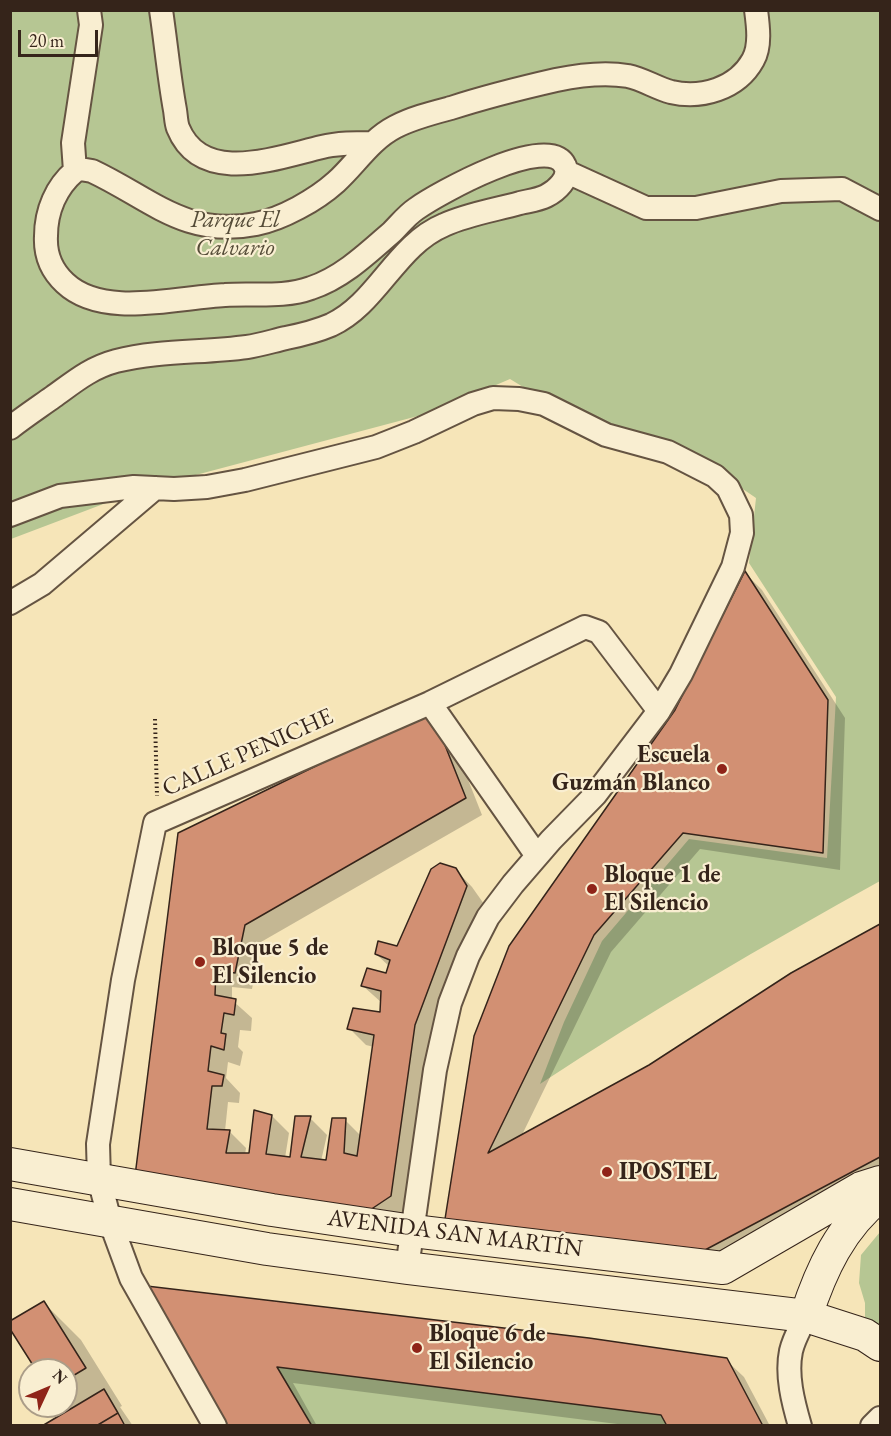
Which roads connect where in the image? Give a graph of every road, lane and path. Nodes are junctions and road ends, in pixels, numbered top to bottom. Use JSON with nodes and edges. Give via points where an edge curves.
{"nodes":[{"id":1,"x":89,"y":10,"type":"edge"},
{"id":2,"x":161,"y":10,"type":"edge"},
{"id":3,"x":756,"y":10,"type":"edge"},
{"id":4,"x":372,"y":143,"type":"junction"},
{"id":5,"x":75,"y":171,"type":"junction"},
{"id":6,"x":567,"y":172,"type":"junction"},
{"id":7,"x":880,"y":209,"type":"edge"},
{"id":8,"x":10,"y":428,"type":"edge"},
{"id":9,"x":156,"y":488,"type":"junction"},
{"id":10,"x":10,"y":515,"type":"edge"},
{"id":11,"x":10,"y":603,"type":"edge"},
{"id":12,"x":430,"y":703,"type":"junction"},
{"id":13,"x":659,"y":711,"type":"junction"},
{"id":14,"x":155,"y":718,"type":"dead end"},
{"id":15,"x":155,"y":823,"type":"junction"},
{"id":16,"x":537,"y":856,"type":"junction"},
{"id":17,"x":10,"y":1164,"type":"edge"},
{"id":18,"x":99,"y":1179,"type":"junction"},
{"id":19,"x":880,"y":1182,"type":"edge"},
{"id":20,"x":880,"y":1196,"type":"edge"},
{"id":21,"x":10,"y":1204,"type":"edge"},
{"id":22,"x":110,"y":1221,"type":"junction"},
{"id":23,"x":413,"y":1231,"type":"junction"},
{"id":24,"x":407,"y":1268,"type":"junction"},
{"id":25,"x":806,"y":1316,"type":"junction"},
{"id":26,"x":880,"y":1345,"type":"edge"},
{"id":27,"x":880,"y":1418,"type":"edge"},
{"id":28,"x":215,"y":1425,"type":"edge"},
{"id":29,"x":800,"y":1425,"type":"edge"},
{"id":30,"x":872,"y":1425,"type":"edge"}],
"edges":[{"from":1,"to":5,"type":"street","via":[[91,25],[73,143]]},
{"from":2,"to":4,"type":"street","via":[[177,126],[194,152],[234,164],[252,164],[322,147]]},
{"from":3,"to":4,"type":"street","via":[[758,42],[754,59],[741,75],[712,93],[669,91],[629,76],[576,76],[423,116],[395,127]]},
{"from":4,"to":5,"type":"street","via":[[336,182],[312,200],[257,224],[195,224],[166,213],[93,171]]},
{"from":5,"to":6,"type":"street","via":[[58,189],[49,213],[46,254],[57,275],[72,289],[94,300],[119,303],[303,291],[329,281],[414,211],[480,173],[546,155],[559,158]]},
{"from":6,"to":7,"type":"street","via":[[646,208],[696,208],[781,191],[842,189]]},
{"from":6,"to":8,"type":"street","via":[[564,181],[545,196],[469,216],[419,239],[375,288],[330,326],[249,347],[155,354],[113,362],[81,375]]},
{"from":9,"to":10,"type":"street","via":[[60,496]]},
{"from":9,"to":11,"type":"street","via":[[42,584]]},
{"from":9,"to":13,"type":"street","via":[[207,487],[376,447],[493,398],[544,404],[606,435],[668,452],[715,476],[728,488],[741,515],[742,533],[733,567]]},
{"from":12,"to":13,"type":"street","name":"CALLE PENICHE","via":[[585,627],[599,632]]},
{"from":12,"to":15,"type":"street","name":"CALLE PENICHE"},
{"from":12,"to":16,"type":"street"},
{"from":13,"to":16,"type":"street","via":[[595,795]]},
{"from":14,"to":15,"type":"path"},
{"from":15,"to":18,"type":"street","name":"CALLE PENICHE","via":[[123,980],[98,1144]]},
{"from":16,"to":23,"type":"street","via":[[488,917],[450,1003],[435,1070]]},
{"from":17,"to":18,"type":"main road","name":"AVENIDA SAN MARTÍN"},
{"from":18,"to":22,"type":"street","name":"CALLE PENICHE"},
{"from":18,"to":23,"type":"main road","name":"AVENIDA SAN MARTÍN"},
{"from":19,"to":23,"type":"main road","name":"AVENIDA SAN MARTÍN","via":[[861,1188],[723,1268]]},
{"from":20,"to":25,"type":"main road","via":[[862,1210],[834,1249]]},
{"from":21,"to":22,"type":"main road","name":"AVENIDA SAN MARTÍN"},
{"from":22,"to":24,"type":"main road","name":"AVENIDA SAN MARTÍN","via":[[267,1249]]},
{"from":22,"to":28,"type":"street","name":"CALLE PENICHE","via":[[131,1278]]},
{"from":23,"to":24,"type":"street"},
{"from":24,"to":25,"type":"main road","name":"AVENIDA SAN MARTÍN"},
{"from":25,"to":26,"type":"main road","name":"AVENIDA SAN MARTÍN","via":[[865,1335]]},
{"from":25,"to":29,"type":"street","via":[[791,1351],[790,1375]]},
{"from":27,"to":30,"type":"street"}]}
